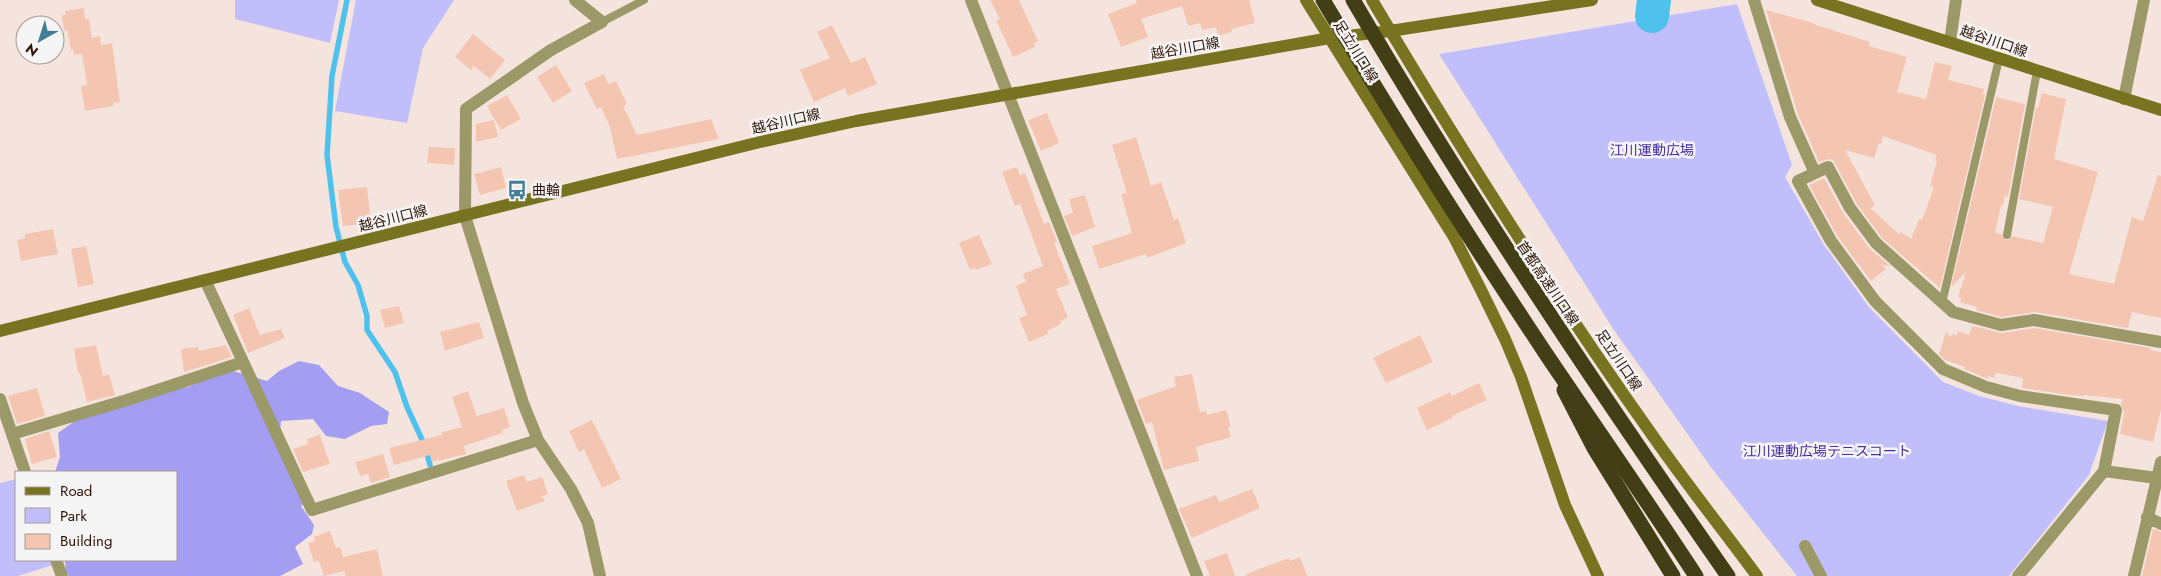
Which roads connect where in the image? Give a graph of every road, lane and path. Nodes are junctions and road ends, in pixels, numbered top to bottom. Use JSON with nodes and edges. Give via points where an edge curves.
{"nodes":[{"id":1,"x":575,"y":0,"type":"edge"},
{"id":2,"x":644,"y":0,"type":"edge"},
{"id":3,"x":972,"y":0,"type":"edge"},
{"id":4,"x":1306,"y":0,"type":"edge"},
{"id":5,"x":1323,"y":0,"type":"edge"},
{"id":6,"x":1353,"y":0,"type":"edge"},
{"id":7,"x":1372,"y":0,"type":"edge"},
{"id":8,"x":1754,"y":0,"type":"edge"},
{"id":9,"x":1817,"y":0,"type":"edge"},
{"id":10,"x":1956,"y":0,"type":"edge"},
{"id":11,"x":2144,"y":0,"type":"edge"},
{"id":12,"x":1584,"y":1,"type":"edge"},
{"id":13,"x":602,"y":22,"type":"junction"},
{"id":14,"x":1390,"y":31,"type":"junction"},
{"id":15,"x":1330,"y":38,"type":"junction"},
{"id":16,"x":1950,"y":42,"type":"junction"},
{"id":17,"x":1999,"y":58,"type":"junction"},
{"id":18,"x":2037,"y":71,"type":"junction"},
{"id":19,"x":1008,"y":93,"type":"junction"},
{"id":20,"x":2124,"y":98,"type":"junction"},
{"id":21,"x":2161,"y":110,"type":"edge"},
{"id":22,"x":1815,"y":173,"type":"junction"},
{"id":23,"x":465,"y":216,"type":"junction"},
{"id":24,"x":2007,"y":235,"type":"dead end"},
{"id":25,"x":206,"y":280,"type":"junction"},
{"id":26,"x":1942,"y":303,"type":"junction"},
{"id":27,"x":0,"y":331,"type":"edge"},
{"id":28,"x":2161,"y":342,"type":"edge"},
{"id":29,"x":1545,"y":352,"type":"junction"},
{"id":30,"x":244,"y":362,"type":"junction"},
{"id":31,"x":0,"y":399,"type":"edge"},
{"id":32,"x":12,"y":434,"type":"junction"},
{"id":33,"x":538,"y":440,"type":"junction"},
{"id":34,"x":2161,"y":462,"type":"edge"},
{"id":35,"x":25,"y":471,"type":"edge"},
{"id":36,"x":2104,"y":471,"type":"junction"},
{"id":37,"x":2157,"y":478,"type":"junction"},
{"id":38,"x":2147,"y":517,"type":"junction"},
{"id":39,"x":2161,"y":524,"type":"edge"},
{"id":40,"x":1804,"y":546,"type":"dead end"},
{"id":41,"x":56,"y":561,"type":"edge"},
{"id":42,"x":62,"y":576,"type":"edge"},
{"id":43,"x":600,"y":576,"type":"edge"},
{"id":44,"x":1197,"y":576,"type":"edge"},
{"id":45,"x":1598,"y":576,"type":"edge"},
{"id":46,"x":1674,"y":576,"type":"edge"},
{"id":47,"x":1696,"y":576,"type":"edge"},
{"id":48,"x":1728,"y":576,"type":"edge"},
{"id":49,"x":1757,"y":576,"type":"edge"},
{"id":50,"x":1821,"y":576,"type":"edge"},
{"id":51,"x":2018,"y":576,"type":"edge"},
{"id":52,"x":2134,"y":576,"type":"edge"}],
"edges":[{"from":1,"to":13,"type":"street"},
{"from":2,"to":13,"type":"lane"},
{"from":3,"to":19,"type":"street"},
{"from":4,"to":15,"type":"main road","name":"足立川口線"},
{"from":5,"to":29,"type":"highway","bridge":true},
{"from":6,"to":48,"type":"highway","name":"首都高速川口線","bridge":true,"via":[[1496,234]]},
{"from":7,"to":14,"type":"main road","name":"足立川口線"},
{"from":8,"to":22,"type":"street","via":[[1790,117]]},
{"from":9,"to":16,"type":"main road","name":"越谷川口線"},
{"from":10,"to":16,"type":"street"},
{"from":11,"to":20,"type":"street"},
{"from":12,"to":14,"type":"main road","name":"越谷川口線"},
{"from":13,"to":23,"type":"street","via":[[551,50],[466,109]]},
{"from":14,"to":15,"type":"main road","name":"越谷川口線"},
{"from":14,"to":49,"type":"main road","name":"足立川口線","via":[[1516,234],[1586,339]]},
{"from":15,"to":19,"type":"main road","name":"越谷川口線"},
{"from":15,"to":45,"type":"main road","name":"足立川口線","via":[[1454,238],[1481,290],[1512,354],[1566,505]]},
{"from":16,"to":17,"type":"main road","name":"越谷川口線"},
{"from":17,"to":18,"type":"main road","name":"越谷川口線"},
{"from":17,"to":26,"type":"lane"},
{"from":18,"to":20,"type":"main road","name":"越谷川口線"},
{"from":18,"to":24,"type":"lane"},
{"from":19,"to":23,"type":"main road","name":"越谷川口線","via":[[760,142]]},
{"from":19,"to":44,"type":"street"},
{"from":20,"to":21,"type":"main road","name":"越谷川口線"},
{"from":22,"to":26,"type":"street","via":[[1828,167],[1850,208],[1876,243]]},
{"from":22,"to":36,"type":"street","via":[[1798,181],[1831,241],[1875,301],[1943,370],[2020,396],[2116,410]]},
{"from":23,"to":25,"type":"main road","name":"越谷川口線"},
{"from":23,"to":33,"type":"street","via":[[523,403]]},
{"from":25,"to":27,"type":"main road","name":"越谷川口線"},
{"from":25,"to":30,"type":"street"},
{"from":26,"to":28,"type":"street","via":[[1953,312],[2001,325],[2034,320]]},
{"from":29,"to":46,"type":"highway","bridge":true,"via":[[1594,448]]},
{"from":29,"to":47,"type":"highway","bridge":true},
{"from":30,"to":32,"type":"street"},
{"from":30,"to":33,"type":"street","via":[[312,510]]},
{"from":31,"to":32,"type":"street"},
{"from":32,"to":35,"type":"street"},
{"from":33,"to":43,"type":"street","via":[[571,489],[588,523]]},
{"from":34,"to":37,"type":"street"},
{"from":36,"to":37,"type":"street"},
{"from":36,"to":51,"type":"street"},
{"from":37,"to":38,"type":"street"},
{"from":38,"to":39,"type":"street"},
{"from":38,"to":52,"type":"street"},
{"from":40,"to":50,"type":"street"},
{"from":41,"to":42,"type":"street"}]}
